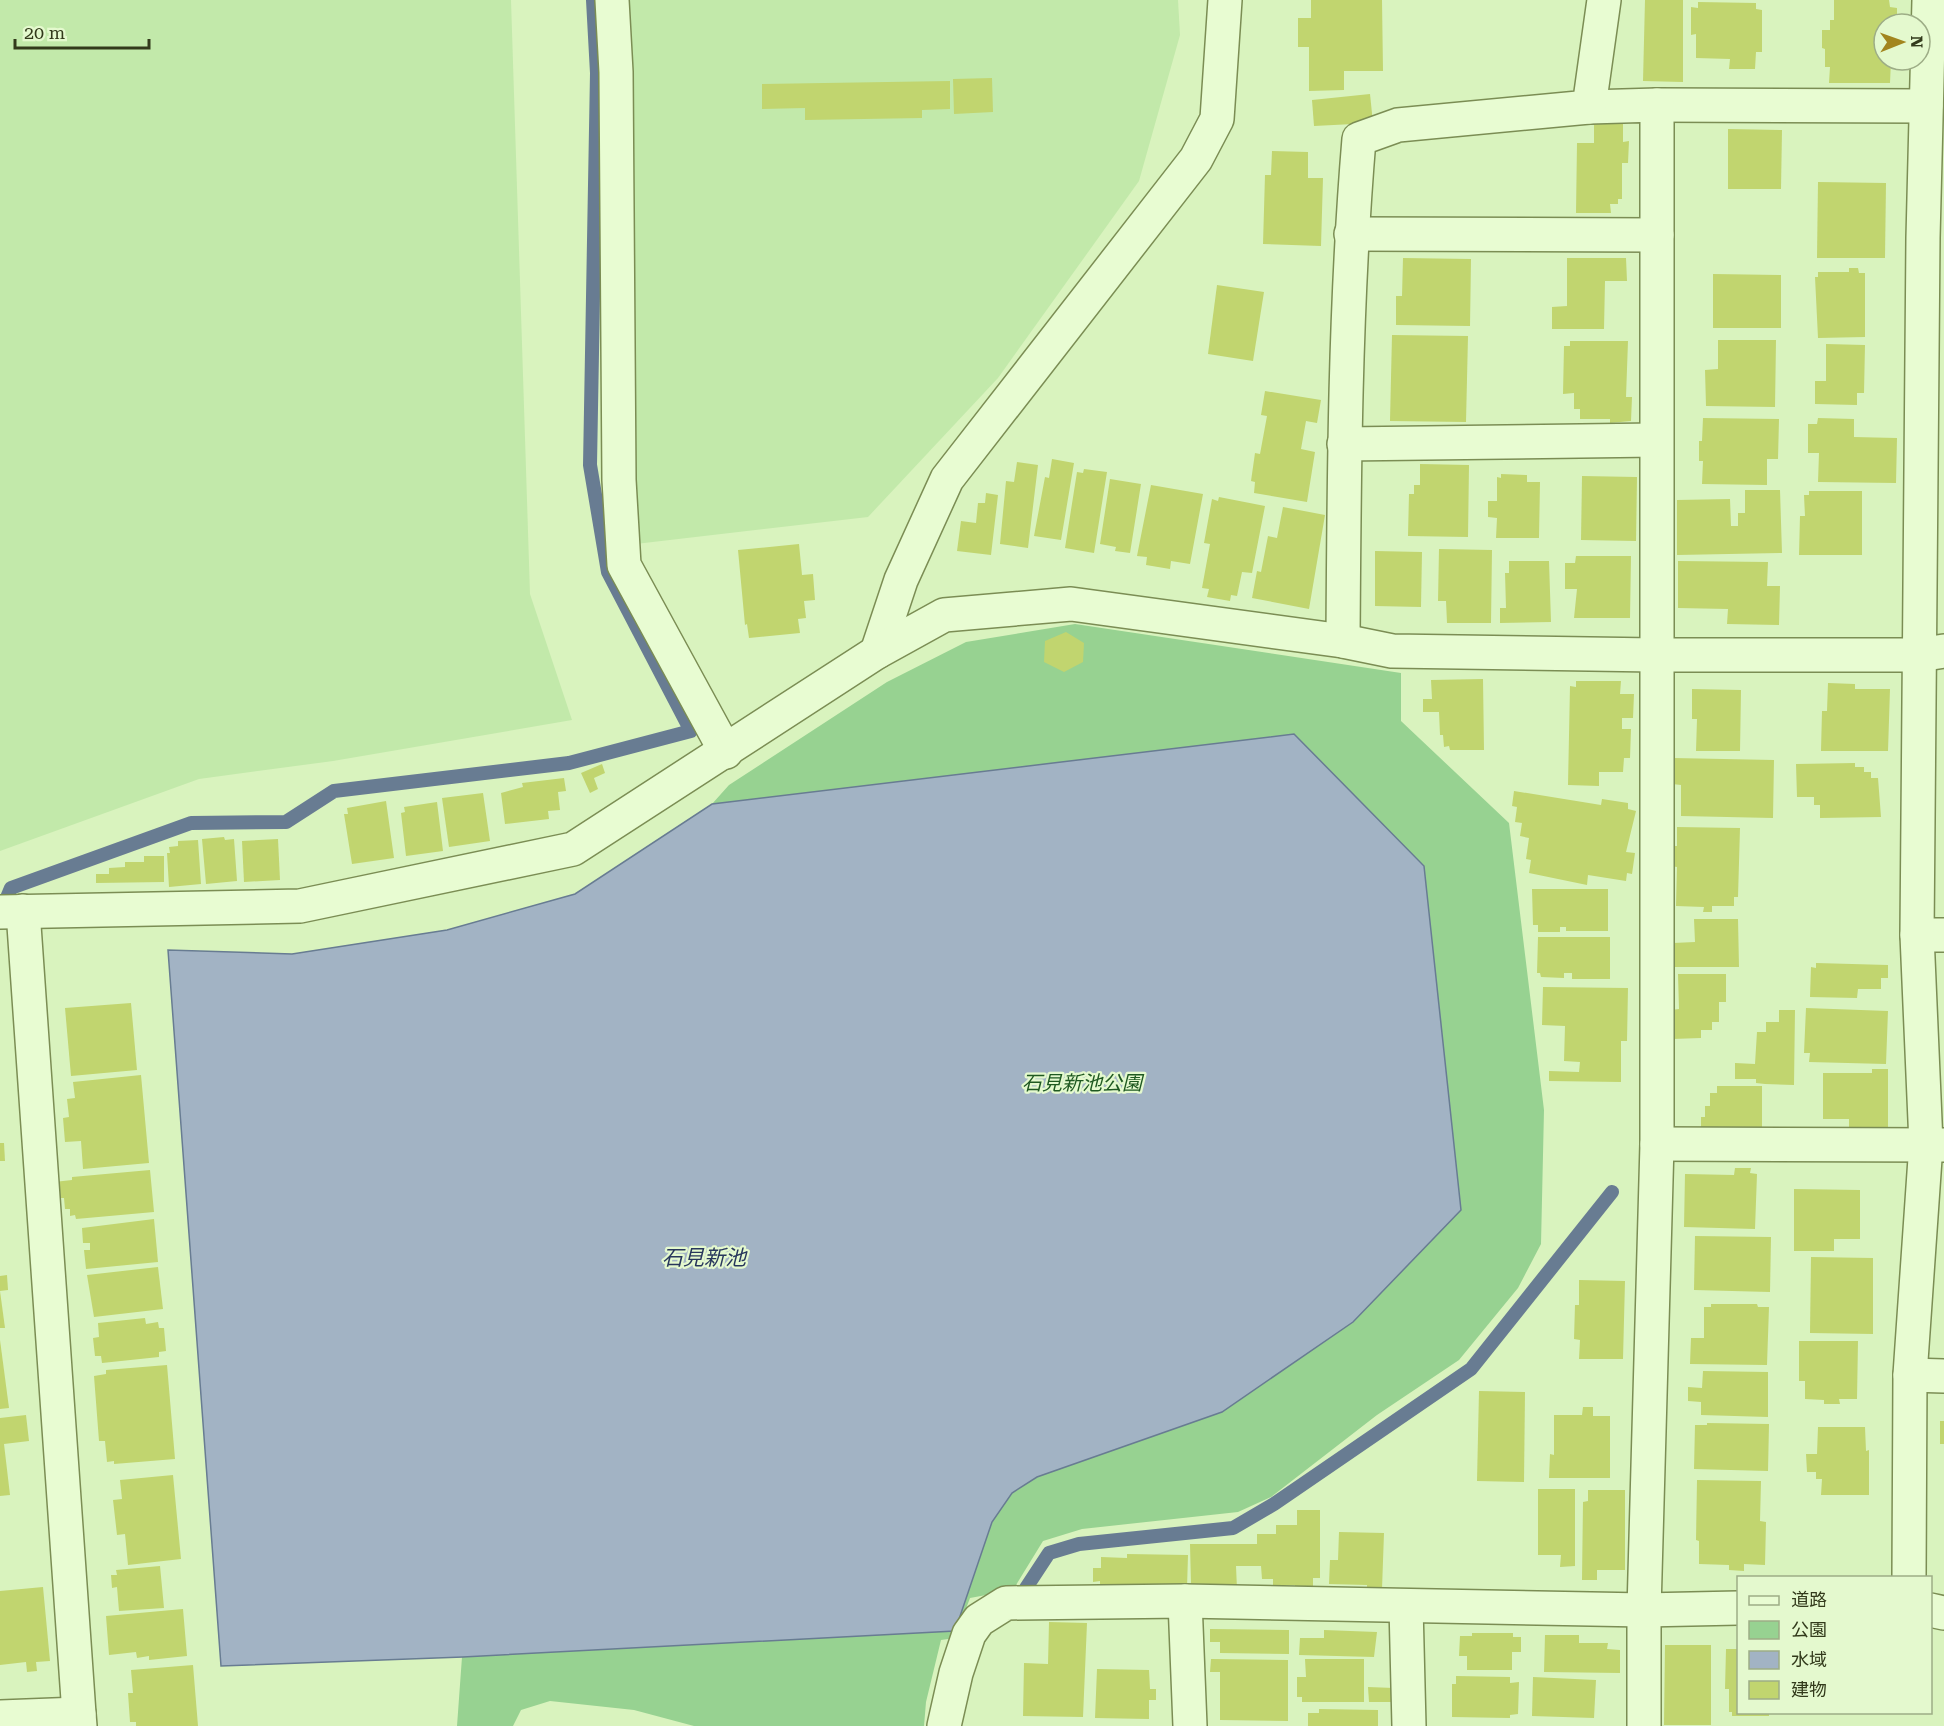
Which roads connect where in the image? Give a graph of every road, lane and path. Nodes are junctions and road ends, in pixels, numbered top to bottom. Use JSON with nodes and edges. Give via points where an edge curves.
{"nodes":[{"id":1,"x":612,"y":0,"type":"edge"},
{"id":2,"x":1225,"y":0,"type":"edge"},
{"id":3,"x":1604,"y":0,"type":"edge"},
{"id":4,"x":1929,"y":0,"type":"edge"},
{"id":5,"x":1657,"y":105,"type":"junction"},
{"id":6,"x":1926,"y":106,"type":"junction"},
{"id":7,"x":1588,"y":107,"type":"junction"},
{"id":8,"x":1351,"y":234,"type":"junction"},
{"id":9,"x":1657,"y":234,"type":"junction"},
{"id":10,"x":1933,"y":239,"type":"edge"},
{"id":11,"x":1656,"y":440,"type":"junction"},
{"id":12,"x":1344,"y":444,"type":"junction"},
{"id":13,"x":1343,"y":641,"type":"junction"},
{"id":14,"x":877,"y":652,"type":"junction"},
{"id":15,"x":1932,"y":653,"type":"edge"},
{"id":16,"x":1655,"y":656,"type":"junction"},
{"id":17,"x":726,"y":752,"type":"junction"},
{"id":18,"x":12,"y":912,"type":"edge"},
{"id":19,"x":1930,"y":935,"type":"edge"},
{"id":20,"x":1656,"y":1144,"type":"junction"},
{"id":21,"x":1935,"y":1144,"type":"edge"},
{"id":22,"x":1911,"y":1375,"type":"junction"},
{"id":23,"x":1944,"y":1376,"type":"edge"},
{"id":24,"x":1909,"y":1576,"type":"edge"},
{"id":25,"x":1185,"y":1601,"type":"junction"},
{"id":26,"x":1406,"y":1606,"type":"junction"},
{"id":27,"x":1737,"y":1608,"type":"edge"},
{"id":28,"x":1644,"y":1610,"type":"junction"},
{"id":29,"x":0,"y":1718,"type":"edge"},
{"id":30,"x":79,"y":1720,"type":"edge"},
{"id":31,"x":944,"y":1726,"type":"edge"},
{"id":32,"x":1190,"y":1726,"type":"edge"},
{"id":33,"x":1409,"y":1726,"type":"edge"},
{"id":34,"x":1644,"y":1726,"type":"edge"}],
"edges":[{"from":1,"to":17,"type":"street","via":[[619,480],[624,565]]},
{"from":2,"to":14,"type":"street","via":[[1217,118],[1196,159],[947,479],[901,580]]},
{"from":3,"to":7,"type":"street"},
{"from":4,"to":6,"type":"street"},
{"from":5,"to":6,"type":"street"},
{"from":5,"to":7,"type":"street"},
{"from":5,"to":9,"type":"street"},
{"from":6,"to":10,"type":"street"},
{"from":7,"to":8,"type":"street","via":[[1398,125],[1359,139]]},
{"from":8,"to":9,"type":"street"},
{"from":8,"to":12,"type":"street"},
{"from":9,"to":11,"type":"street"},
{"from":10,"to":15,"type":"street"},
{"from":11,"to":12,"type":"street"},
{"from":11,"to":16,"type":"street"},
{"from":12,"to":13,"type":"street"},
{"from":13,"to":14,"type":"street","via":[[1071,604],[944,615]]},
{"from":13,"to":16,"type":"street","via":[[1392,651]]},
{"from":14,"to":17,"type":"street"},
{"from":15,"to":16,"type":"street"},
{"from":15,"to":19,"type":"street"},
{"from":16,"to":20,"type":"street"},
{"from":17,"to":18,"type":"street","via":[[573,849],[300,906]]},
{"from":18,"to":30,"type":"street"},
{"from":19,"to":21,"type":"street"},
{"from":20,"to":21,"type":"street"},
{"from":20,"to":28,"type":"street"},
{"from":21,"to":22,"type":"street"},
{"from":22,"to":23,"type":"street"},
{"from":22,"to":24,"type":"street"},
{"from":25,"to":26,"type":"street"},
{"from":25,"to":31,"type":"street","via":[[1006,1603],[979,1620],[969,1634]]},
{"from":25,"to":32,"type":"street"},
{"from":26,"to":28,"type":"street"},
{"from":26,"to":33,"type":"street"},
{"from":27,"to":28,"type":"street"},
{"from":28,"to":34,"type":"street"},
{"from":29,"to":30,"type":"street"}]}
